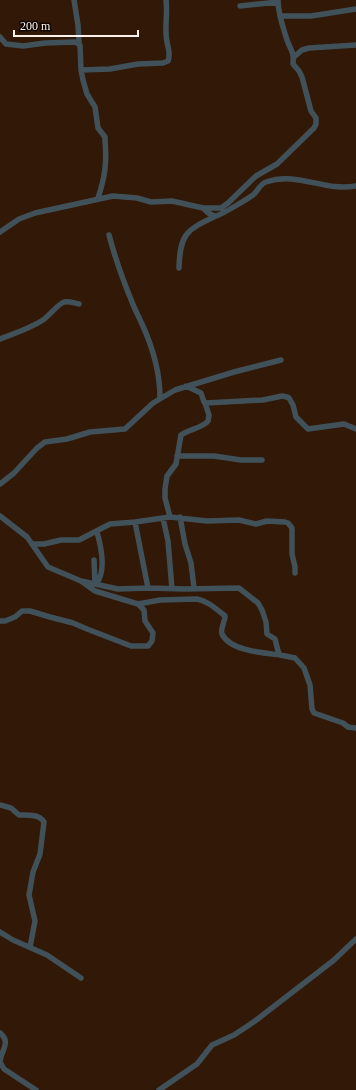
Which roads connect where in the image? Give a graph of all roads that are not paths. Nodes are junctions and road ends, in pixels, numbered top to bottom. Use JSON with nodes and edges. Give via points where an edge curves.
{"nodes":[{"id":1,"x":74,"y":0,"type":"edge"},
{"id":2,"x":166,"y":0,"type":"edge"},
{"id":3,"x":278,"y":1,"type":"edge"},
{"id":4,"x":240,"y":6,"type":"dead end"},
{"id":5,"x":356,"y":9,"type":"edge"},
{"id":6,"x":280,"y":16,"type":"junction"},
{"id":7,"x":0,"y":37,"type":"edge"},
{"id":8,"x":79,"y":43,"type":"junction"},
{"id":9,"x":356,"y":45,"type":"edge"},
{"id":10,"x":294,"y":57,"type":"junction"},
{"id":11,"x":81,"y":70,"type":"junction"},
{"id":12,"x":356,"y":186,"type":"edge"},
{"id":13,"x":98,"y":198,"type":"junction"},
{"id":14,"x":203,"y":208,"type":"junction"},
{"id":15,"x":216,"y":216,"type":"junction"},
{"id":16,"x":0,"y":232,"type":"edge"},
{"id":17,"x":109,"y":235,"type":"dead end"},
{"id":18,"x":179,"y":268,"type":"dead end"},
{"id":19,"x":79,"y":304,"type":"dead end"},
{"id":20,"x":0,"y":339,"type":"edge"},
{"id":21,"x":281,"y":360,"type":"dead end"},
{"id":22,"x":186,"y":386,"type":"junction"},
{"id":23,"x":160,"y":398,"type":"junction"},
{"id":24,"x":205,"y":403,"type":"junction"},
{"id":25,"x":356,"y":429,"type":"edge"},
{"id":26,"x":177,"y":456,"type":"junction"},
{"id":27,"x":262,"y":460,"type":"dead end"},
{"id":28,"x":0,"y":484,"type":"edge"},
{"id":29,"x":0,"y":516,"type":"edge"},
{"id":30,"x":170,"y":517,"type":"junction"},
{"id":31,"x":180,"y":517,"type":"junction"},
{"id":32,"x":163,"y":518,"type":"junction"},
{"id":33,"x":136,"y":522,"type":"junction"},
{"id":34,"x":97,"y":532,"type":"junction"},
{"id":35,"x":33,"y":544,"type":"junction"},
{"id":36,"x":94,"y":560,"type":"dead end"},
{"id":37,"x":295,"y":573,"type":"dead end"},
{"id":38,"x":81,"y":581,"type":"junction"},
{"id":39,"x":95,"y":584,"type":"junction"},
{"id":40,"x":148,"y":588,"type":"junction"},
{"id":41,"x":194,"y":588,"type":"junction"},
{"id":42,"x":172,"y":589,"type":"junction"},
{"id":43,"x":138,"y":604,"type":"junction"},
{"id":44,"x":0,"y":622,"type":"edge"},
{"id":45,"x":280,"y":655,"type":"junction"},
{"id":46,"x":356,"y":728,"type":"edge"},
{"id":47,"x":0,"y":805,"type":"edge"},
{"id":48,"x":0,"y":932,"type":"edge"},
{"id":49,"x":356,"y":939,"type":"edge"},
{"id":50,"x":30,"y":947,"type":"junction"},
{"id":51,"x":81,"y":978,"type":"dead end"},
{"id":52,"x":0,"y":1033,"type":"edge"},
{"id":53,"x":0,"y":1061,"type":"edge"},
{"id":54,"x":36,"y":1090,"type":"edge"},
{"id":55,"x":159,"y":1090,"type":"edge"}],
"edges":[{"from":1,"to":8,"type":"street"},
{"from":2,"to":11,"type":"street","via":[[166,38],[170,56],[168,61]]},
{"from":3,"to":4,"type":"street"},
{"from":3,"to":6,"type":"street"},
{"from":5,"to":6,"type":"street","via":[[311,16]]},
{"from":6,"to":10,"type":"street"},
{"from":7,"to":8,"type":"street","via":[[6,44],[23,46]]},
{"from":8,"to":11,"type":"street"},
{"from":9,"to":10,"type":"street","via":[[309,48]]},
{"from":10,"to":14,"type":"street","via":[[293,64],[300,71],[316,118],[315,126],[277,164],[248,182],[225,206],[217,209]]},
{"from":11,"to":13,"type":"street","via":[[87,94],[95,107],[98,128],[105,137],[106,170]]},
{"from":12,"to":15,"type":"street","via":[[328,187],[291,178],[273,180],[264,182],[248,198]]},
{"from":13,"to":14,"type":"street","via":[[134,197],[146,201],[172,201]]},
{"from":13,"to":16,"type":"street","via":[[25,216]]},
{"from":14,"to":15,"type":"street"},
{"from":15,"to":18,"type":"street","via":[[187,232],[182,243]]},
{"from":17,"to":23,"type":"street","via":[[120,274],[157,364]]},
{"from":19,"to":20,"type":"street","via":[[64,302],[49,316],[24,331]]},
{"from":21,"to":22,"type":"street"},
{"from":22,"to":23,"type":"street"},
{"from":22,"to":24,"type":"street","via":[[201,393]]},
{"from":23,"to":28,"type":"street","via":[[125,429],[90,432],[45,442]]},
{"from":24,"to":25,"type":"street","via":[[284,396],[289,398],[296,417],[308,429],[344,424]]},
{"from":24,"to":26,"type":"street","via":[[209,418],[207,423],[181,435]]},
{"from":26,"to":27,"type":"street"},
{"from":26,"to":30,"type":"street","via":[[176,464],[167,476],[165,489]]},
{"from":29,"to":35,"type":"street"},
{"from":30,"to":31,"type":"street"},
{"from":30,"to":32,"type":"street"},
{"from":31,"to":37,"type":"street","via":[[215,521],[239,520],[256,524],[272,521],[288,523],[293,532],[292,554]]},
{"from":31,"to":41,"type":"street"},
{"from":32,"to":33,"type":"street"},
{"from":32,"to":42,"type":"street","via":[[168,541]]},
{"from":33,"to":34,"type":"street","via":[[110,524]]},
{"from":33,"to":40,"type":"street"},
{"from":34,"to":35,"type":"street","via":[[79,540]]},
{"from":34,"to":39,"type":"street","via":[[102,560],[100,578]]},
{"from":35,"to":38,"type":"street","via":[[48,567]]},
{"from":36,"to":39,"type":"street"},
{"from":38,"to":39,"type":"street"},
{"from":38,"to":43,"type":"street","via":[[95,591]]},
{"from":39,"to":40,"type":"street","via":[[118,589]]},
{"from":40,"to":42,"type":"street"},
{"from":41,"to":42,"type":"street"},
{"from":41,"to":45,"type":"street","via":[[238,588],[247,593],[262,610],[267,634],[275,640]]},
{"from":43,"to":44,"type":"street","via":[[144,610],[146,624],[153,633],[148,646],[125,644],[73,623],[30,611],[22,611],[15,617]]},
{"from":43,"to":45,"type":"street","via":[[160,600],[202,600],[225,616],[222,634],[228,641],[244,649]]},
{"from":45,"to":46,"type":"street","via":[[295,658],[304,668],[310,685],[314,713]]},
{"from":47,"to":50,"type":"street","via":[[11,808],[19,815],[39,817],[44,822],[40,854],[28,895],[35,921]]},
{"from":48,"to":50,"type":"street"},
{"from":49,"to":55,"type":"street","via":[[334,960],[255,1021],[212,1045],[197,1064]]},
{"from":50,"to":51,"type":"street"},
{"from":52,"to":53,"type":"street","via":[[6,1040],[6,1045]]},
{"from":53,"to":54,"type":"street","via":[[4,1069]]}]}
